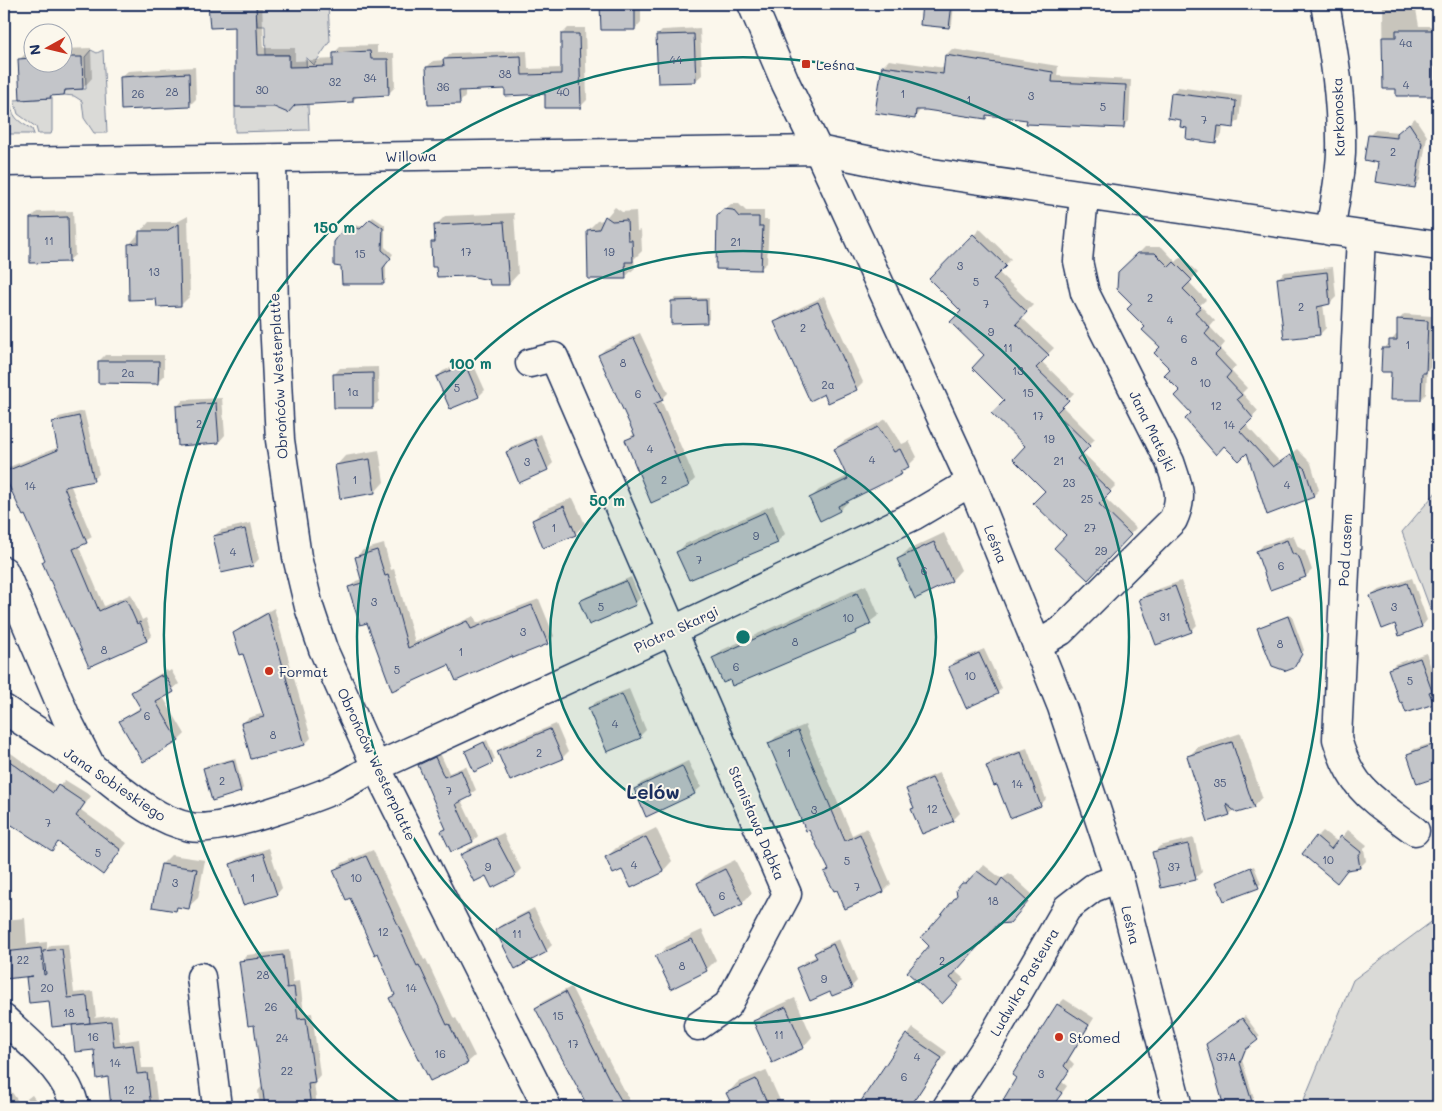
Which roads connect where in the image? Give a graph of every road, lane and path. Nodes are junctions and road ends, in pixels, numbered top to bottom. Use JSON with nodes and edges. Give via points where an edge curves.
{"nodes":[{"id":1,"x":752,"y":4,"type":"edge"},
{"id":2,"x":1325,"y":4,"type":"edge"},
{"id":3,"x":818,"y":150,"type":"junction"},
{"id":4,"x":272,"y":159,"type":"junction"},
{"id":5,"x":4,"y":162,"type":"edge"},
{"id":6,"x":1084,"y":196,"type":"junction"},
{"id":7,"x":1330,"y":231,"type":"junction"},
{"id":8,"x":1361,"y":236,"type":"junction"},
{"id":9,"x":1438,"y":246,"type":"edge"},
{"id":10,"x":530,"y":363,"type":"dead end"},
{"id":11,"x":971,"y":482,"type":"junction"},
{"id":12,"x":5,"y":576,"type":"edge"},
{"id":13,"x":674,"y":630,"type":"junction"},
{"id":14,"x":1037,"y":645,"type":"junction"},
{"id":15,"x":4,"y":709,"type":"edge"},
{"id":16,"x":92,"y":767,"type":"junction"},
{"id":17,"x":376,"y":767,"type":"junction"},
{"id":18,"x":1415,"y":832,"type":"dead end"},
{"id":19,"x":1119,"y":878,"type":"junction"},
{"id":20,"x":201,"y":977,"type":"dead end"},
{"id":21,"x":4,"y":1019,"type":"edge"},
{"id":22,"x":698,"y":1026,"type":"dead end"},
{"id":23,"x":75,"y":1107,"type":"edge"},
{"id":24,"x":217,"y":1107,"type":"edge"},
{"id":25,"x":547,"y":1107,"type":"edge"},
{"id":26,"x":947,"y":1107,"type":"edge"},
{"id":27,"x":1178,"y":1107,"type":"edge"}],
"edges":[{"from":1,"to":3,"type":"street","name":"Leśna"},
{"from":2,"to":7,"type":"street","name":"Karkonoska","via":[[1341,116],[1341,154]]},
{"from":3,"to":4,"type":"street","name":"Willowa"},
{"from":3,"to":6,"type":"street","via":[[910,169]]},
{"from":3,"to":11,"type":"street","name":"Leśna"},
{"from":4,"to":5,"type":"street","name":"Willowa"},
{"from":4,"to":17,"type":"street","name":"Obrońców Westerplatte","via":[[274,320],[280,440],[297,557],[323,649]]},
{"from":6,"to":7,"type":"street"},
{"from":6,"to":14,"type":"street","name":"Jana Matejki","via":[[1078,261],[1085,292],[1170,462],[1179,488],[1180,505],[1173,520],[1060,631]]},
{"from":7,"to":8,"type":"street"},
{"from":8,"to":9,"type":"street"},
{"from":8,"to":18,"type":"street","name":"Pod Lasem","via":[[1337,739],[1344,763],[1361,791]]},
{"from":10,"to":13,"type":"street","via":[[554,357]]},
{"from":11,"to":13,"type":"street","name":"Piotra Skargi","via":[[915,515]]},
{"from":11,"to":14,"type":"street","name":"Leśna"},
{"from":12,"to":16,"type":"street","via":[[66,717]]},
{"from":13,"to":17,"type":"street","name":"Piotra Skargi"},
{"from":13,"to":22,"type":"street","name":"Stanisława Dąbka","via":[[787,894],[728,1005]]},
{"from":14,"to":19,"type":"street","name":"Leśna","via":[[1062,707]]},
{"from":15,"to":16,"type":"street","name":"Jana Sobieskiego"},
{"from":16,"to":17,"type":"street","name":"Jana Sobieskiego","via":[[129,796],[168,820],[191,827],[215,828],[341,786]]},
{"from":17,"to":25,"type":"street","name":"Obrońców Westerplatte"},
{"from":19,"to":26,"type":"street","name":"Ludwika Pasteura","via":[[1093,888],[1067,908],[989,1043]]},
{"from":19,"to":27,"type":"street","name":"Leśna"},
{"from":20,"to":24,"type":"street"},
{"from":21,"to":23,"type":"street","via":[[55,1069],[71,1090]]}]}
